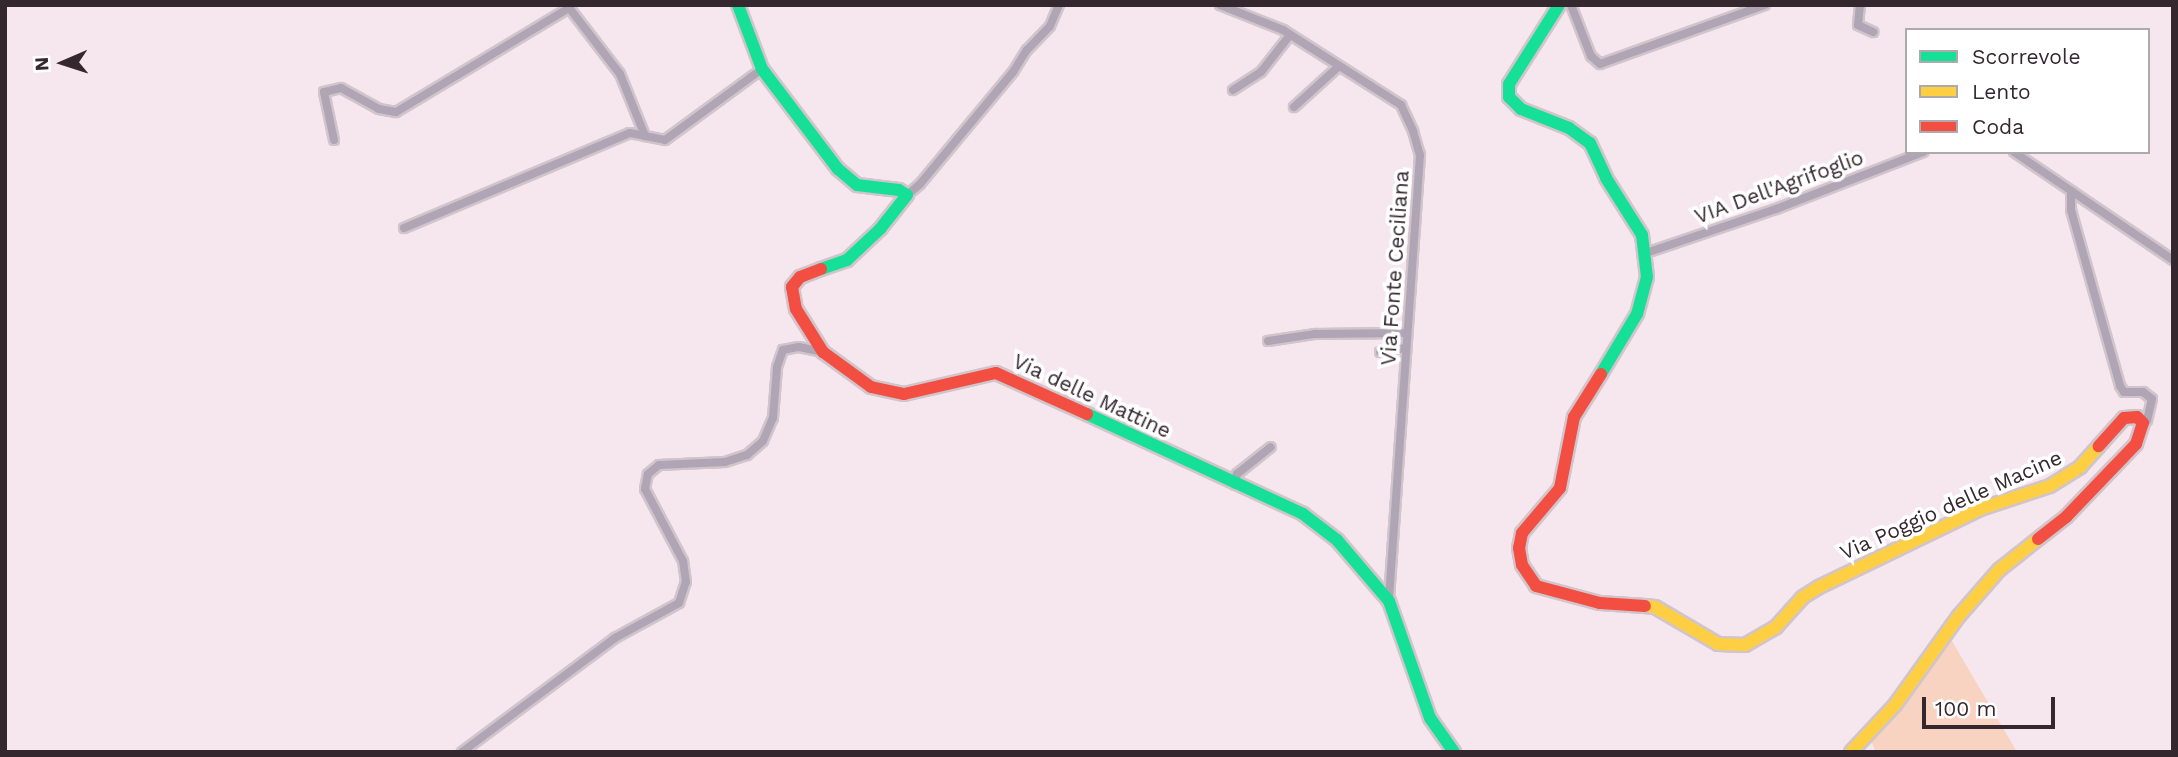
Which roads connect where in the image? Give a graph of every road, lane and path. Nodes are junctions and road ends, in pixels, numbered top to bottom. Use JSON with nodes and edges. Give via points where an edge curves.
{"nodes":[{"id":1,"x":738,"y":5,"type":"edge"},
{"id":2,"x":1059,"y":5,"type":"edge"},
{"id":3,"x":1220,"y":5,"type":"edge"},
{"id":4,"x":1559,"y":5,"type":"edge"},
{"id":5,"x":1571,"y":5,"type":"edge"},
{"id":6,"x":1765,"y":5,"type":"edge"},
{"id":7,"x":1860,"y":5,"type":"edge"},
{"id":8,"x":568,"y":7,"type":"edge"},
{"id":9,"x":1873,"y":32,"type":"dead end"},
{"id":10,"x":1290,"y":35,"type":"junction"},
{"id":11,"x":1339,"y":66,"type":"junction"},
{"id":12,"x":762,"y":69,"type":"junction"},
{"id":13,"x":1233,"y":90,"type":"dead end"},
{"id":14,"x":1294,"y":107,"type":"dead end"},
{"id":15,"x":645,"y":136,"type":"junction"},
{"id":16,"x":334,"y":140,"type":"dead end"},
{"id":17,"x":1918,"y":154,"type":"edge"},
{"id":18,"x":2017,"y":154,"type":"edge"},
{"id":19,"x":2071,"y":191,"type":"junction"},
{"id":20,"x":907,"y":195,"type":"junction"},
{"id":21,"x":404,"y":228,"type":"dead end"},
{"id":22,"x":1646,"y":253,"type":"junction"},
{"id":23,"x":2173,"y":260,"type":"edge"},
{"id":24,"x":1407,"y":332,"type":"junction"},
{"id":25,"x":1268,"y":341,"type":"dead end"},
{"id":26,"x":1406,"y":348,"type":"junction"},
{"id":27,"x":823,"y":352,"type":"junction"},
{"id":28,"x":1380,"y":352,"type":"dead end"},
{"id":29,"x":2143,"y":423,"type":"junction"},
{"id":30,"x":1271,"y":447,"type":"dead end"},
{"id":31,"x":1235,"y":485,"type":"junction"},
{"id":32,"x":1388,"y":601,"type":"junction"},
{"id":33,"x":462,"y":752,"type":"edge"},
{"id":34,"x":1454,"y":752,"type":"edge"},
{"id":35,"x":1851,"y":752,"type":"edge"}],
"edges":[{"from":1,"to":12,"type":"street"},
{"from":2,"to":20,"type":"street","via":[[1050,26]]},
{"from":3,"to":10,"type":"street","name":"Via Fonte Ceciliana"},
{"from":4,"to":22,"type":"street","name":"Via Poggio delle Macine","via":[[1509,84],[1509,97],[1521,109],[1569,128],[1590,143],[1606,178],[1637,223]]},
{"from":5,"to":6,"type":"street","via":[[1591,56],[1600,64]]},
{"from":7,"to":9,"type":"street","via":[[1858,25]]},
{"from":8,"to":15,"type":"street","via":[[620,74]]},
{"from":8,"to":16,"type":"street","via":[[396,112],[379,109],[341,88],[324,92]]},
{"from":10,"to":11,"type":"street","name":"Via Fonte Ceciliana"},
{"from":10,"to":13,"type":"street","via":[[1261,72]]},
{"from":11,"to":14,"type":"street"},
{"from":11,"to":24,"type":"street","name":"Via Fonte Ceciliana","via":[[1401,106],[1420,155]]},
{"from":12,"to":15,"type":"street","via":[[665,141]]},
{"from":12,"to":20,"type":"street","via":[[838,169],[857,185]]},
{"from":15,"to":21,"type":"street","via":[[630,133]]},
{"from":17,"to":22,"type":"street","name":"VIA Dell'Agrifoglio"},
{"from":18,"to":19,"type":"street"},
{"from":19,"to":23,"type":"street"},
{"from":19,"to":29,"type":"street","via":[[2071,210],[2120,386],[2124,392],[2143,392],[2152,399]]},
{"from":20,"to":27,"type":"street","name":"Via delle Mattine","via":[[847,260],[800,277],[792,286],[796,309]]},
{"from":22,"to":29,"type":"street","name":"Via Poggio delle Macine","via":[[1643,299],[1574,417],[1560,488],[1520,539],[1526,573],[1546,591],[1600,603],[1645,604],[1718,643],[1745,645],[1776,627],[1803,597],[1819,587],[1979,509],[2050,486],[2080,467],[2123,418],[2137,417]]},
{"from":24,"to":25,"type":"street","via":[[1315,334]]},
{"from":24,"to":26,"type":"street","name":"Via Fonte Ceciliana"},
{"from":26,"to":28,"type":"street"},
{"from":26,"to":32,"type":"street","name":"Via Fonte Ceciliana"},
{"from":27,"to":31,"type":"street","name":"Via delle Mattine","via":[[871,387],[904,394],[996,373]]},
{"from":27,"to":33,"type":"street","via":[[799,346],[783,350],[773,418],[763,441],[747,455],[725,462],[659,465],[648,474],[645,489],[683,561],[686,582],[679,603],[615,638]]},
{"from":29,"to":35,"type":"street","via":[[2136,444],[2066,517],[1999,570],[1958,617],[1895,705]]},
{"from":30,"to":31,"type":"street","via":[[1237,474]]},
{"from":31,"to":32,"type":"street","name":"Via delle Mattine","via":[[1303,514],[1337,540]]},
{"from":32,"to":34,"type":"street","name":"Via delle Mattine","via":[[1430,718]]}]}
